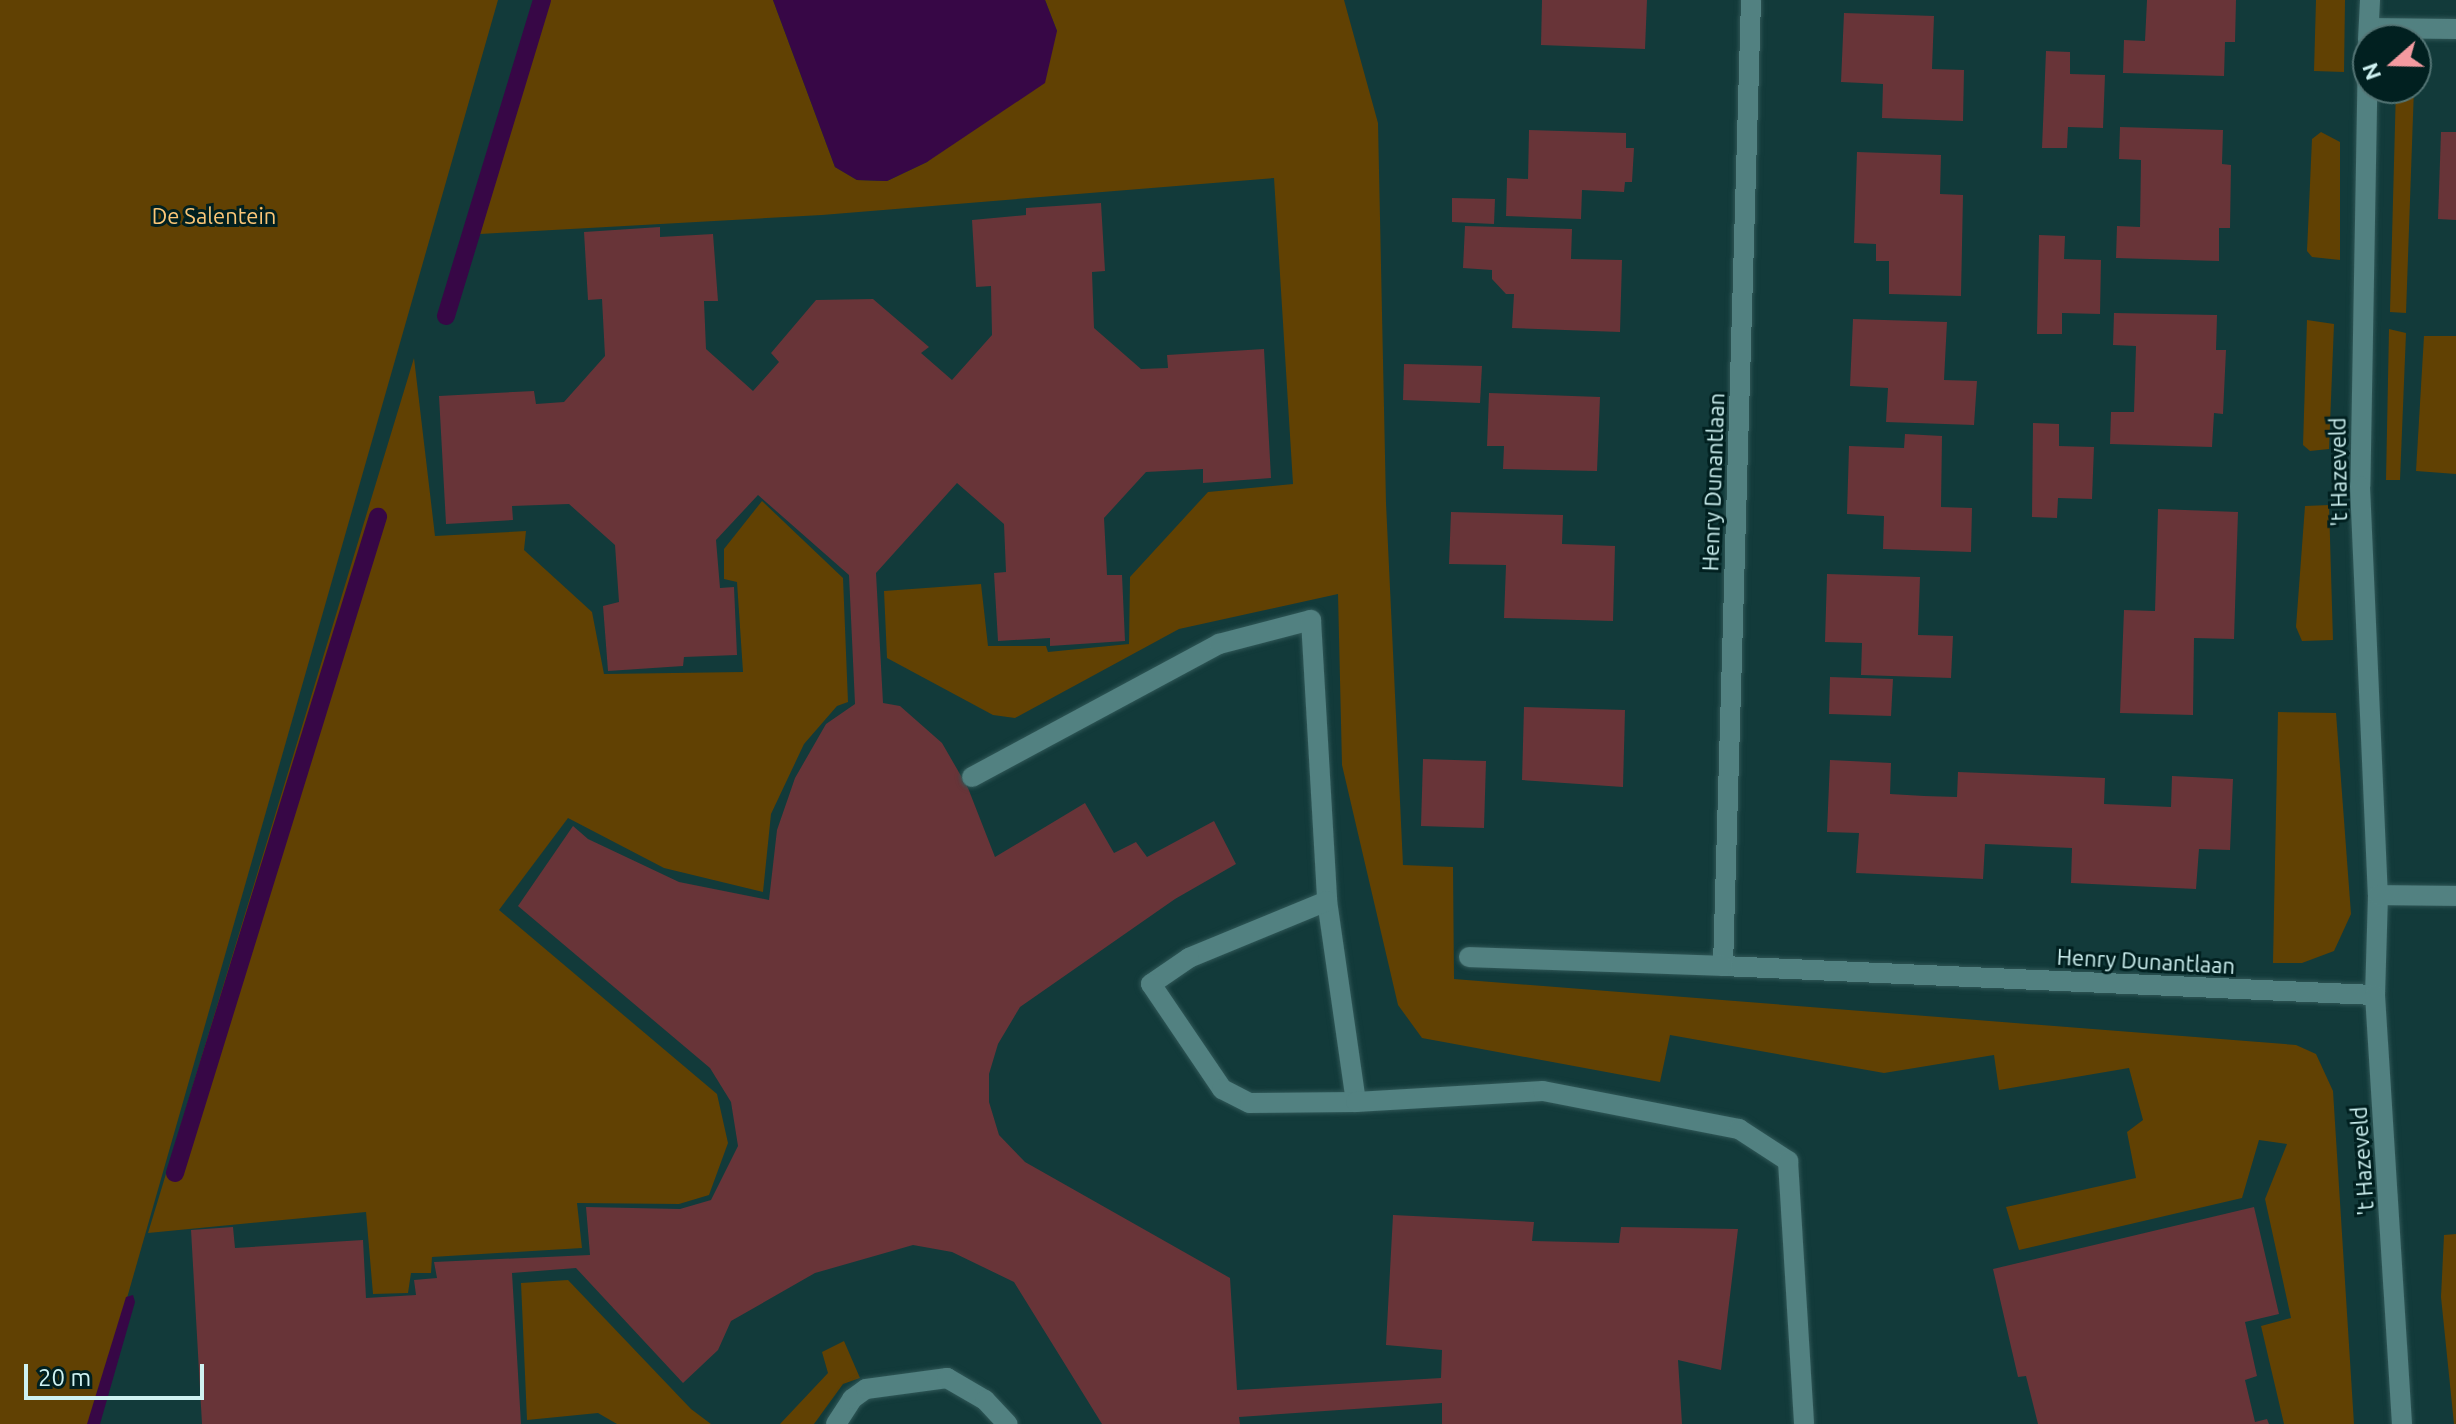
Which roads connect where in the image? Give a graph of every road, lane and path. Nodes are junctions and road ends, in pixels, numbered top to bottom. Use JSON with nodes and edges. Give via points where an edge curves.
{"nodes":[{"id":1,"x":1751,"y":0,"type":"edge"},
{"id":2,"x":2370,"y":0,"type":"edge"},
{"id":3,"x":2369,"y":24,"type":"edge"},
{"id":4,"x":2456,"y":29,"type":"edge"},
{"id":5,"x":2432,"y":32,"type":"edge"},
{"id":6,"x":2367,"y":104,"type":"edge"},
{"id":7,"x":972,"y":777,"type":"dead end"},
{"id":8,"x":2378,"y":895,"type":"junction"},
{"id":9,"x":2456,"y":896,"type":"edge"},
{"id":10,"x":1327,"y":901,"type":"junction"},
{"id":11,"x":1469,"y":957,"type":"dead end"},
{"id":12,"x":1723,"y":966,"type":"junction"},
{"id":13,"x":2375,"y":995,"type":"junction"},
{"id":14,"x":1356,"y":1102,"type":"junction"},
{"id":15,"x":836,"y":1424,"type":"edge"},
{"id":16,"x":1007,"y":1424,"type":"edge"},
{"id":17,"x":1804,"y":1424,"type":"edge"},
{"id":18,"x":2402,"y":1424,"type":"edge"}],
"edges":[{"from":1,"to":12,"type":"street","name":"Henry Dunantlaan"},
{"from":2,"to":3,"type":"street","name":"'t Hazeveld"},
{"from":4,"to":5,"type":"street"},
{"from":6,"to":8,"type":"street","name":"'t Hazeveld","via":[[2360,486]]},
{"from":7,"to":10,"type":"street","via":[[1219,644],[1311,620]]},
{"from":8,"to":9,"type":"street"},
{"from":8,"to":13,"type":"street","name":"'t Hazeveld"},
{"from":10,"to":14,"type":"street"},
{"from":10,"to":14,"type":"street","via":[[1189,958],[1151,984],[1222,1089],[1250,1103]]},
{"from":11,"to":12,"type":"street","name":"Henry Dunantlaan"},
{"from":12,"to":13,"type":"street","name":"Henry Dunantlaan"},
{"from":13,"to":18,"type":"street","name":"'t Hazeveld"},
{"from":14,"to":17,"type":"street","via":[[1543,1091],[1739,1129],[1788,1161]]},
{"from":15,"to":16,"type":"street","via":[[852,1399],[866,1389],[947,1378],[985,1400]]}]}
